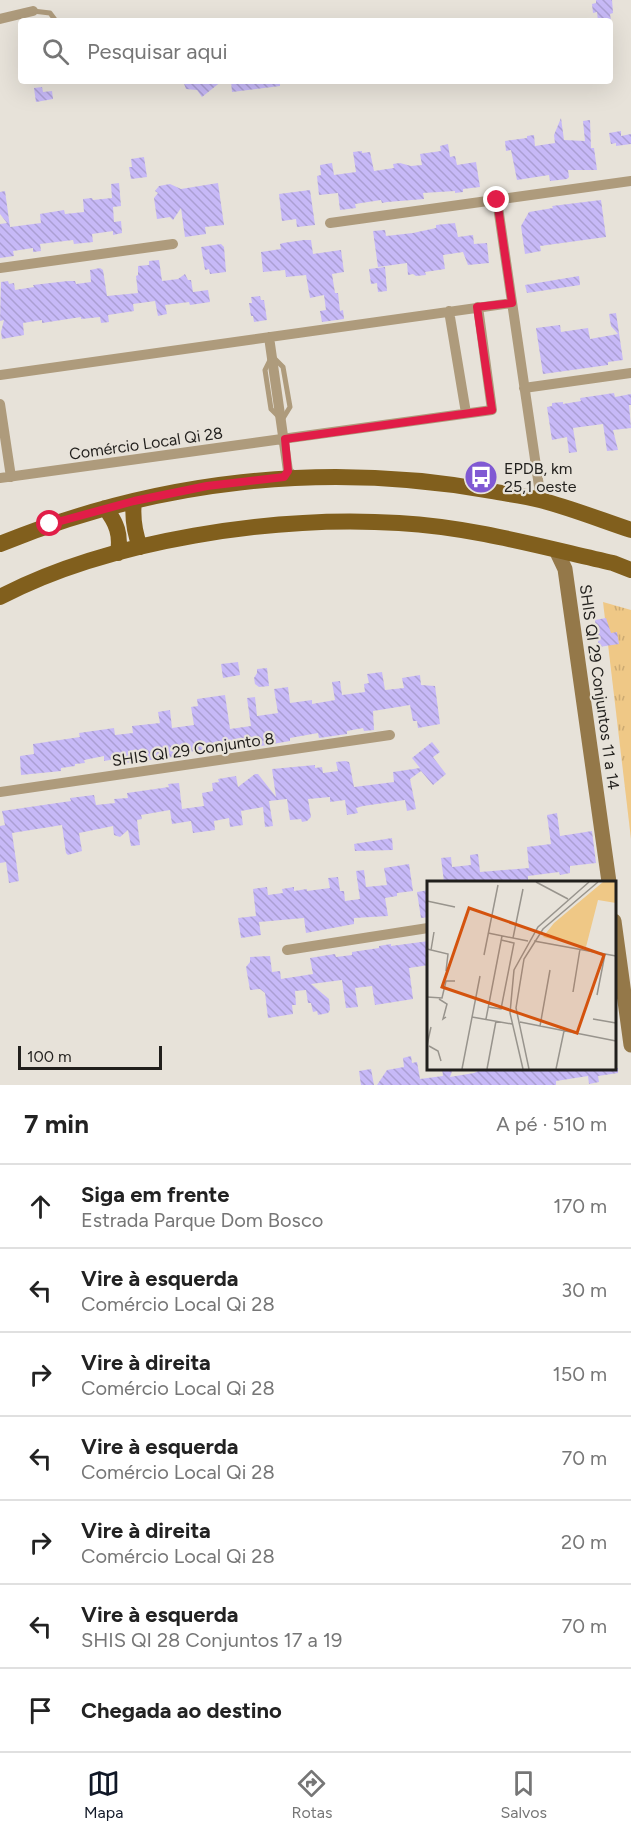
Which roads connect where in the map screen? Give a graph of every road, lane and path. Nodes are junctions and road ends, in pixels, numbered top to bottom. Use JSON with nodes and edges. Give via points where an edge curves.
{"nodes":[{"id":1,"x":33,"y":11,"type":"joint"},
{"id":2,"x":0,"y":18,"type":"edge"},
{"id":3,"x":53,"y":18,"type":"edge"},
{"id":4,"x":631,"y":181,"type":"edge"},
{"id":5,"x":497,"y":200,"type":"junction"},
{"id":6,"x":330,"y":223,"type":"dead end"},
{"id":7,"x":173,"y":244,"type":"dead end"},
{"id":8,"x":0,"y":268,"type":"edge"},
{"id":9,"x":512,"y":303,"type":"junction"},
{"id":10,"x":477,"y":307,"type":"junction"},
{"id":11,"x":449,"y":311,"type":"junction"},
{"id":12,"x":269,"y":337,"type":"junction"},
{"id":13,"x":631,"y":373,"type":"edge"},
{"id":14,"x":0,"y":375,"type":"edge"},
{"id":15,"x":524,"y":388,"type":"junction"},
{"id":16,"x":0,"y":404,"type":"edge"},
{"id":17,"x":466,"y":413,"type":"junction"},
{"id":18,"x":285,"y":439,"type":"junction"},
{"id":19,"x":289,"y":475,"type":"junction"},
{"id":20,"x":5,"y":478,"type":"edge"},
{"id":21,"x":541,"y":500,"type":"junction"},
{"id":22,"x":134,"y":501,"type":"junction"},
{"id":23,"x":105,"y":508,"type":"junction"},
{"id":24,"x":631,"y":530,"type":"edge"},
{"id":25,"x":0,"y":544,"type":"edge"},
{"id":26,"x":141,"y":547,"type":"junction"},
{"id":27,"x":556,"y":550,"type":"junction"},
{"id":28,"x":118,"y":554,"type":"junction"},
{"id":29,"x":573,"y":554,"type":"junction"},
{"id":30,"x":564,"y":569,"type":"junction"},
{"id":31,"x":631,"y":570,"type":"edge"},
{"id":32,"x":0,"y":597,"type":"edge"},
{"id":33,"x":390,"y":735,"type":"dead end"},
{"id":34,"x":0,"y":792,"type":"edge"},
{"id":35,"x":609,"y":881,"type":"edge"},
{"id":36,"x":427,"y":928,"type":"edge"},
{"id":37,"x":616,"y":929,"type":"edge"},
{"id":38,"x":287,"y":950,"type":"dead end"},
{"id":39,"x":631,"y":1045,"type":"edge"}],
"edges":[{"from":1,"to":2,"type":"street"},
{"from":1,"to":3,"type":"lane"},
{"from":4,"to":5,"type":"street"},
{"from":5,"to":6,"type":"street"},
{"from":5,"to":9,"type":"street"},
{"from":7,"to":8,"type":"street"},
{"from":9,"to":10,"type":"street"},
{"from":9,"to":15,"type":"street"},
{"from":10,"to":11,"type":"street"},
{"from":10,"to":17,"type":"street","name":"Comércio Local Qi 28","via":[[492,410]]},
{"from":11,"to":12,"type":"street"},
{"from":11,"to":17,"type":"street"},
{"from":12,"to":14,"type":"street"},
{"from":12,"to":18,"type":"street"},
{"from":13,"to":15,"type":"street"},
{"from":15,"to":21,"type":"street"},
{"from":16,"to":20,"type":"street","name":"Comércio Local Qi 28"},
{"from":17,"to":18,"type":"street","name":"Comércio Local Qi 28"},
{"from":18,"to":19,"type":"street"},
{"from":18,"to":20,"type":"street","name":"Comércio Local Qi 28"},
{"from":19,"to":21,"type":"main road","via":[[459,485]]},
{"from":19,"to":22,"type":"main road"},
{"from":21,"to":24,"type":"main road"},
{"from":22,"to":23,"type":"main road"},
{"from":22,"to":26,"type":"main road","via":[[133,522]]},
{"from":23,"to":25,"type":"main road"},
{"from":23,"to":28,"type":"main road","via":[[118,530]]},
{"from":26,"to":27,"type":"main road","via":[[236,529],[330,522],[399,523],[487,533]]},
{"from":26,"to":28,"type":"main road"},
{"from":27,"to":29,"type":"main road"},
{"from":27,"to":30,"type":"street","name":"SHIS QI 29 Conjuntos 11 a 14"},
{"from":28,"to":32,"type":"main road","via":[[27,583]]},
{"from":29,"to":30,"type":"street","name":"SHIS QI 29 Conjuntos 11 a 14"},
{"from":29,"to":31,"type":"main road"},
{"from":30,"to":35,"type":"street","name":"SHIS QI 29 Conjuntos 11 a 14"},
{"from":33,"to":34,"type":"street","name":"SHIS QI 29 Conjunto 8"},
{"from":36,"to":38,"type":"street"},
{"from":37,"to":39,"type":"street"}]}
